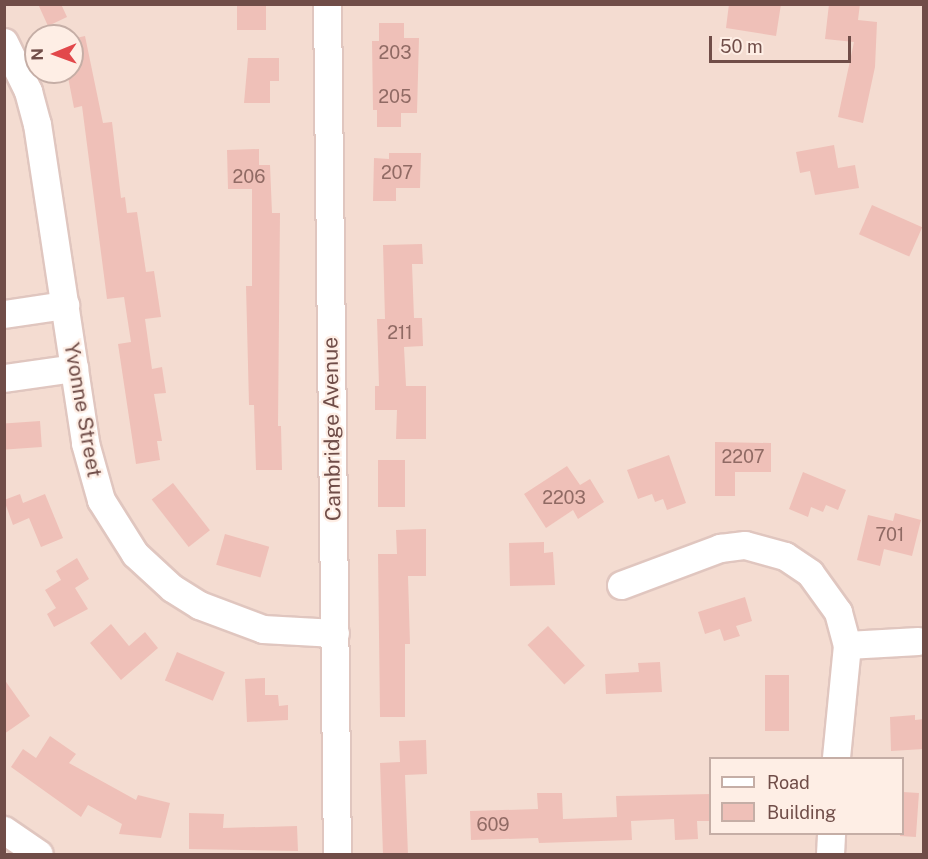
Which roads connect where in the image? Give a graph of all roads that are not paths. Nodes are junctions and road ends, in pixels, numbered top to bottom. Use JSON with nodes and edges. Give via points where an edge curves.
{"nodes":[{"id":1,"x":327,"y":4,"type":"edge"},
{"id":2,"x":5,"y":43,"type":"edge"},
{"id":3,"x":65,"y":305,"type":"junction"},
{"id":4,"x":4,"y":314,"type":"edge"},
{"id":5,"x":74,"y":368,"type":"junction"},
{"id":6,"x":4,"y":378,"type":"edge"},
{"id":7,"x":621,"y":585,"type":"dead end"},
{"id":8,"x":334,"y":633,"type":"junction"},
{"id":9,"x":918,"y":641,"type":"dead end"},
{"id":10,"x":847,"y":645,"type":"junction"},
{"id":11,"x":836,"y":757,"type":"edge"},
{"id":12,"x":4,"y":830,"type":"edge"},
{"id":13,"x":831,"y":835,"type":"edge"},
{"id":14,"x":39,"y":855,"type":"edge"},
{"id":15,"x":337,"y":855,"type":"edge"},
{"id":16,"x":830,"y":855,"type":"edge"}],
"edges":[{"from":1,"to":8,"type":"street","name":"Cambridge Avenue"},
{"from":2,"to":3,"type":"street","name":"Yvonne Street","via":[[28,91],[37,124]]},
{"from":3,"to":4,"type":"street"},
{"from":3,"to":5,"type":"street","name":"Yvonne Street"},
{"from":5,"to":6,"type":"street"},
{"from":5,"to":8,"type":"street","name":"Yvonne Street","via":[[90,466],[101,500],[122,537],[147,567],[199,605],[226,617],[263,628]]},
{"from":7,"to":10,"type":"street","via":[[720,548],[760,548],[799,564],[820,583],[838,612]]},
{"from":8,"to":15,"type":"street","name":"Cambridge Avenue"},
{"from":9,"to":10,"type":"street"},
{"from":10,"to":11,"type":"street"},
{"from":12,"to":14,"type":"street"},
{"from":13,"to":16,"type":"street"}]}
